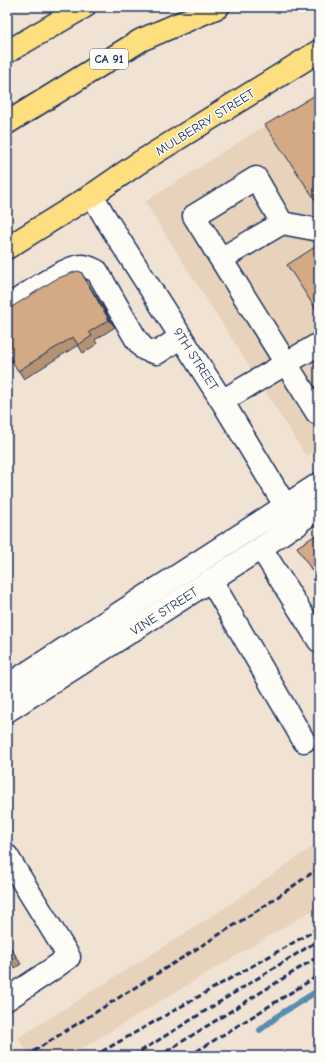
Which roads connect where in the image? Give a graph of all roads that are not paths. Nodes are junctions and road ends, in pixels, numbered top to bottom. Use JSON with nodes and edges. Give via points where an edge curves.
{"nodes":[{"id":1,"x":84,"y":7,"type":"edge"},
{"id":2,"x":218,"y":7,"type":"edge"},
{"id":3,"x":319,"y":51,"type":"edge"},
{"id":4,"x":7,"y":52,"type":"edge"},
{"id":5,"x":7,"y":123,"type":"edge"},
{"id":6,"x":92,"y":195,"type":"junction"},
{"id":7,"x":282,"y":223,"type":"junction"},
{"id":8,"x":319,"y":230,"type":"edge"},
{"id":9,"x":7,"y":248,"type":"edge"},
{"id":10,"x":221,"y":259,"type":"junction"},
{"id":11,"x":7,"y":307,"type":"edge"},
{"id":12,"x":181,"y":336,"type":"junction"},
{"id":13,"x":319,"y":344,"type":"edge"},
{"id":14,"x":286,"y":363,"type":"junction"},
{"id":15,"x":222,"y":401,"type":"junction"},
{"id":16,"x":319,"y":412,"type":"edge"},
{"id":17,"x":319,"y":484,"type":"edge"},
{"id":18,"x":285,"y":505,"type":"junction"},
{"id":19,"x":319,"y":508,"type":"edge"},
{"id":20,"x":297,"y":525,"type":"junction"},
{"id":21,"x":261,"y":548,"type":"junction"},
{"id":22,"x":211,"y":580,"type":"junction"},
{"id":23,"x":319,"y":641,"type":"edge"},
{"id":24,"x":7,"y":686,"type":"edge"},
{"id":25,"x":7,"y":711,"type":"edge"},
{"id":26,"x":304,"y":741,"type":"dead end"},
{"id":27,"x":7,"y":856,"type":"edge"},
{"id":28,"x":7,"y":999,"type":"edge"}],
"edges":[{"from":1,"to":4,"type":"main road"},
{"from":2,"to":5,"type":"main road","number":"CA 91","via":[[141,40]]},
{"from":3,"to":6,"type":"main road","name":"MULBERRY STREET","via":[[137,164]]},
{"from":6,"to":9,"type":"main road","name":"MULBERRY STREET"},
{"from":6,"to":12,"type":"street","name":"9TH STREET"},
{"from":7,"to":8,"type":"street"},
{"from":7,"to":10,"type":"street"},
{"from":7,"to":10,"type":"street","via":[[256,178],[194,216]]},
{"from":10,"to":14,"type":"street"},
{"from":11,"to":12,"type":"street","via":[[65,271],[80,266],[88,267],[97,271],[144,349],[157,353]]},
{"from":12,"to":15,"type":"street","name":"9TH STREET"},
{"from":13,"to":14,"type":"street"},
{"from":14,"to":15,"type":"street"},
{"from":14,"to":16,"type":"street"},
{"from":15,"to":18,"type":"street","name":"9TH STREET"},
{"from":17,"to":18,"type":"street","name":"VINE STREET"},
{"from":18,"to":20,"type":"street","name":"9TH STREET"},
{"from":18,"to":24,"type":"street","name":"VINE STREET"},
{"from":19,"to":20,"type":"street","name":"VINE STREET"},
{"from":20,"to":21,"type":"street","name":"VINE STREET"},
{"from":21,"to":22,"type":"street","name":"VINE STREET"},
{"from":21,"to":23,"type":"street"},
{"from":22,"to":25,"type":"street","name":"VINE STREET"},
{"from":22,"to":26,"type":"street"},
{"from":27,"to":28,"type":"street","via":[[69,957]]}]}
